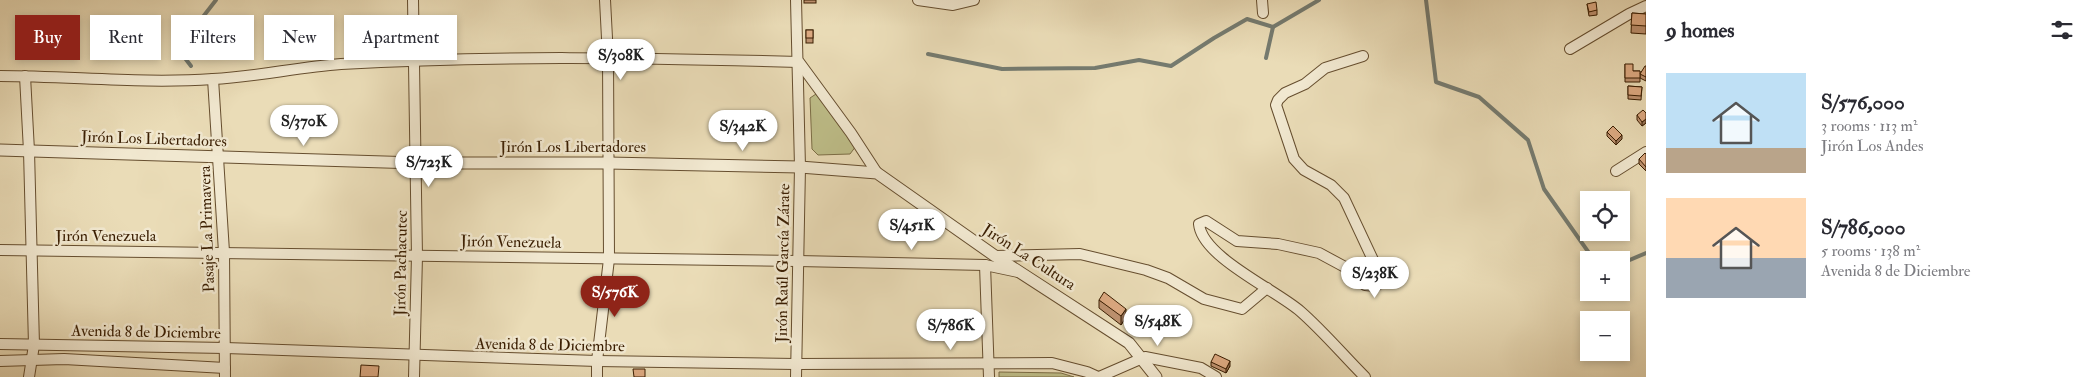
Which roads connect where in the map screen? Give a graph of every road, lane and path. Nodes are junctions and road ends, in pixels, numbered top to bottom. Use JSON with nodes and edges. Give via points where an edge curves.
{"nodes":[{"id":1,"x":413,"y":0,"type":"edge"},
{"id":2,"x":606,"y":0,"type":"edge"},
{"id":3,"x":796,"y":0,"type":"edge"},
{"id":4,"x":918,"y":0,"type":"edge"},
{"id":5,"x":974,"y":0,"type":"edge"},
{"id":6,"x":1262,"y":0,"type":"edge"},
{"id":7,"x":1646,"y":6,"type":"edge"},
{"id":8,"x":1263,"y":13,"type":"dead end"},
{"id":9,"x":1570,"y":49,"type":"dead end"},
{"id":10,"x":1363,"y":56,"type":"dead end"},
{"id":11,"x":608,"y":57,"type":"junction"},
{"id":12,"x":414,"y":61,"type":"junction"},
{"id":13,"x":798,"y":62,"type":"junction"},
{"id":14,"x":0,"y":76,"type":"edge"},
{"id":15,"x":25,"y":76,"type":"junction"},
{"id":16,"x":213,"y":79,"type":"junction"},
{"id":17,"x":0,"y":150,"type":"edge"},
{"id":18,"x":30,"y":151,"type":"junction"},
{"id":19,"x":1646,"y":152,"type":"edge"},
{"id":20,"x":219,"y":158,"type":"junction"},
{"id":21,"x":608,"y":162,"type":"junction"},
{"id":22,"x":416,"y":163,"type":"junction"},
{"id":23,"x":800,"y":167,"type":"junction"},
{"id":24,"x":1616,"y":171,"type":"dead end"},
{"id":25,"x":877,"y":173,"type":"junction"},
{"id":26,"x":0,"y":250,"type":"edge"},
{"id":27,"x":32,"y":251,"type":"junction"},
{"id":28,"x":224,"y":252,"type":"junction"},
{"id":29,"x":417,"y":256,"type":"junction"},
{"id":30,"x":995,"y":256,"type":"junction"},
{"id":31,"x":609,"y":259,"type":"junction"},
{"id":32,"x":798,"y":261,"type":"junction"},
{"id":33,"x":985,"y":265,"type":"junction"},
{"id":34,"x":1022,"y":272,"type":"junction"},
{"id":35,"x":1267,"y":288,"type":"junction"},
{"id":36,"x":0,"y":344,"type":"edge"},
{"id":37,"x":34,"y":345,"type":"junction"},
{"id":38,"x":225,"y":348,"type":"junction"},
{"id":39,"x":414,"y":356,"type":"junction"},
{"id":40,"x":1141,"y":358,"type":"junction"},
{"id":41,"x":0,"y":361,"type":"edge"},
{"id":42,"x":32,"y":361,"type":"junction"},
{"id":43,"x":597,"y":361,"type":"junction"},
{"id":44,"x":796,"y":364,"type":"junction"},
{"id":45,"x":989,"y":364,"type":"junction"},
{"id":46,"x":225,"y":372,"type":"edge"},
{"id":47,"x":29,"y":377,"type":"edge"},
{"id":48,"x":414,"y":377,"type":"edge"},
{"id":49,"x":597,"y":377,"type":"edge"},
{"id":50,"x":796,"y":377,"type":"edge"},
{"id":51,"x":989,"y":377,"type":"edge"},
{"id":52,"x":1099,"y":377,"type":"edge"},
{"id":53,"x":1156,"y":377,"type":"edge"},
{"id":54,"x":1216,"y":377,"type":"edge"},
{"id":55,"x":1365,"y":377,"type":"edge"}],
"edges":[{"from":1,"to":12,"type":"street","name":"Jirón Pachacutec"},
{"from":2,"to":11,"type":"street"},
{"from":3,"to":13,"type":"street","name":"Jirón Raúl García Zárate"},
{"from":4,"to":5,"type":"street","via":[[954,5]]},
{"from":6,"to":8,"type":"street"},
{"from":7,"to":9,"type":"street"},
{"from":10,"to":35,"type":"street","via":[[1325,68],[1305,84],[1284,94],[1276,105],[1294,159],[1304,170],[1331,185],[1344,198],[1381,277],[1380,282],[1376,286],[1365,285],[1339,263],[1319,253],[1278,244],[1237,241],[1214,224],[1206,221],[1199,224],[1202,234],[1219,256]]},
{"from":11,"to":12,"type":"street"},
{"from":11,"to":13,"type":"street"},
{"from":11,"to":21,"type":"street"},
{"from":12,"to":16,"type":"street","via":[[338,64]]},
{"from":12,"to":22,"type":"street","name":"Jirón Pachacutec"},
{"from":13,"to":23,"type":"street","name":"Jirón Raúl García Zárate"},
{"from":13,"to":25,"type":"street"},
{"from":14,"to":15,"type":"street"},
{"from":15,"to":16,"type":"street","via":[[118,80]]},
{"from":15,"to":18,"type":"street"},
{"from":16,"to":20,"type":"street","name":"Pasaje La Primavera"},
{"from":17,"to":18,"type":"street","name":"Jirón Los Libertadores"},
{"from":18,"to":20,"type":"street","name":"Jirón Los Libertadores"},
{"from":18,"to":27,"type":"street"},
{"from":19,"to":24,"type":"street"},
{"from":20,"to":22,"type":"street","name":"Jirón Los Libertadores"},
{"from":20,"to":28,"type":"street","name":"Pasaje La Primavera"},
{"from":21,"to":22,"type":"street","name":"Jirón Los Libertadores"},
{"from":21,"to":23,"type":"street","name":"Jirón Los Libertadores"},
{"from":21,"to":31,"type":"street"},
{"from":22,"to":29,"type":"street","name":"Jirón Pachacutec"},
{"from":23,"to":25,"type":"street","name":"Jirón Los Libertadores"},
{"from":23,"to":32,"type":"street","name":"Jirón Raúl García Zárate"},
{"from":25,"to":30,"type":"street","name":"Jirón La Cultura"},
{"from":26,"to":27,"type":"street","name":"Jirón Venezuela"},
{"from":27,"to":28,"type":"street","name":"Jirón Venezuela"},
{"from":27,"to":37,"type":"street"},
{"from":28,"to":29,"type":"street","name":"Jirón Venezuela"},
{"from":28,"to":38,"type":"street","name":"Pasaje La Primavera"},
{"from":29,"to":31,"type":"street","name":"Jirón Venezuela"},
{"from":29,"to":39,"type":"street","name":"Jirón Pachacutec"},
{"from":30,"to":34,"type":"street","name":"Jirón La Cultura"},
{"from":30,"to":35,"type":"street","via":[[1080,254],[1146,270],[1168,278],[1204,300],[1242,309]]},
{"from":31,"to":32,"type":"street","name":"Jirón Venezuela"},
{"from":31,"to":43,"type":"street"},
{"from":32,"to":33,"type":"street","name":"Jirón Venezuela"},
{"from":32,"to":44,"type":"street","name":"Jirón Raúl García Zárate"},
{"from":33,"to":34,"type":"street","name":"Jirón Venezuela"},
{"from":33,"to":45,"type":"street"},
{"from":34,"to":40,"type":"street","name":"Jirón La Cultura","via":[[1129,342]]},
{"from":35,"to":55,"type":"street","via":[[1302,313]]},
{"from":36,"to":37,"type":"street","name":"Avenida 8 de Diciembre"},
{"from":37,"to":38,"type":"street","name":"Avenida 8 de Diciembre"},
{"from":37,"to":42,"type":"street"},
{"from":38,"to":39,"type":"street","name":"Avenida 8 de Diciembre"},
{"from":38,"to":46,"type":"street","name":"Pasaje La Primavera"},
{"from":39,"to":43,"type":"street","name":"Avenida 8 de Diciembre"},
{"from":39,"to":48,"type":"street","name":"Jirón Pachacutec"},
{"from":40,"to":52,"type":"street"},
{"from":40,"to":53,"type":"street","name":"Jirón La Cultura"},
{"from":40,"to":54,"type":"street","via":[[1201,368]]},
{"from":41,"to":42,"type":"street"},
{"from":42,"to":46,"type":"street","via":[[64,359]]},
{"from":42,"to":47,"type":"street"},
{"from":43,"to":44,"type":"street","name":"Avenida 8 de Diciembre"},
{"from":43,"to":49,"type":"street"},
{"from":44,"to":45,"type":"street","name":"Avenida 8 de Diciembre"},
{"from":44,"to":50,"type":"street","name":"Jirón Raúl García Zárate"},
{"from":45,"to":51,"type":"street"},
{"from":45,"to":52,"type":"street","name":"Avenida 8 de Diciembre","via":[[1052,364]]}]}
